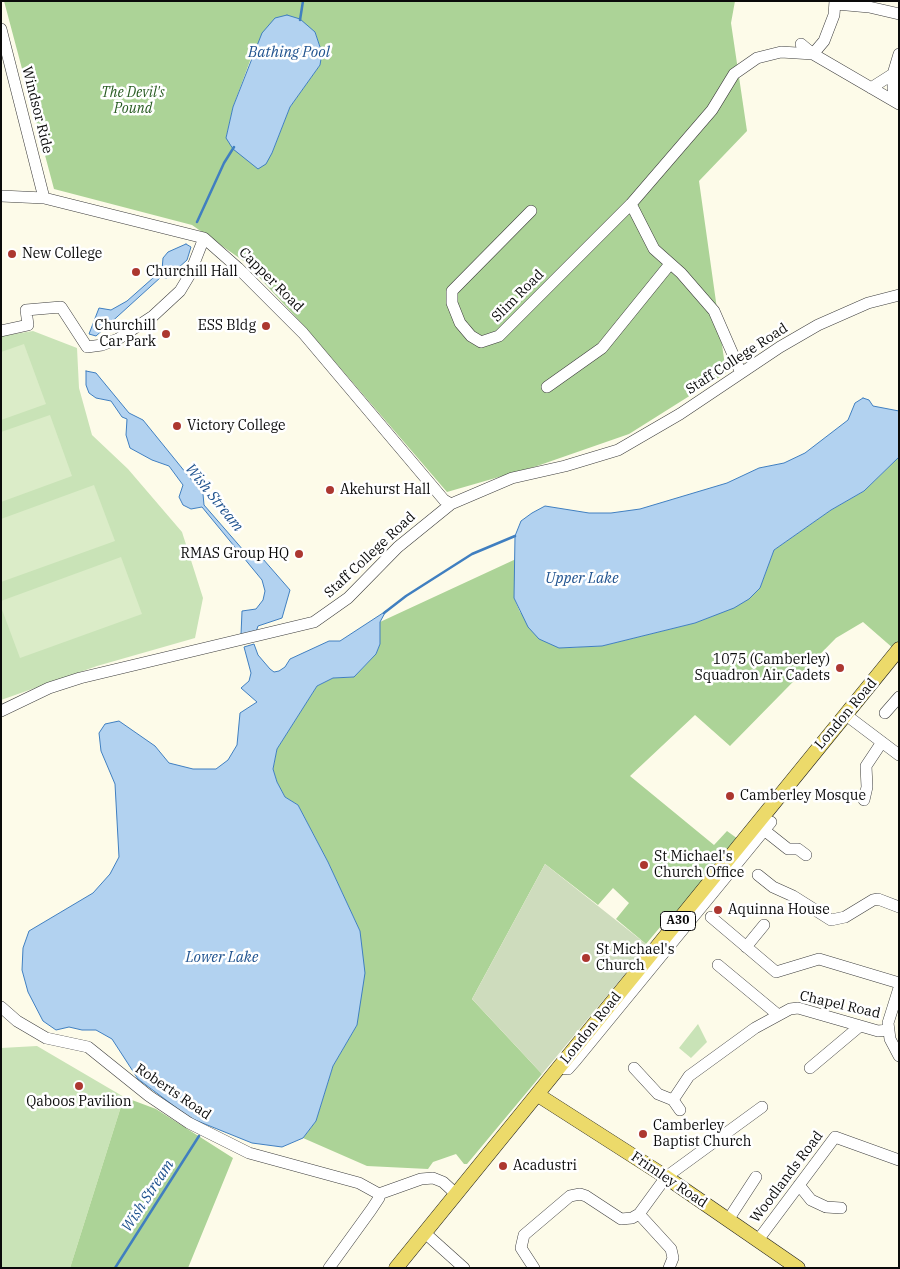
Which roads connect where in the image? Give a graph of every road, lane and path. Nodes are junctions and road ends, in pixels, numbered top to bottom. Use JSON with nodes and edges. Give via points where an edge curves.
{"nodes":[{"id":1,"x":835,"y":2,"type":"edge"},
{"id":2,"x":899,"y":14,"type":"edge"},
{"id":3,"x":1,"y":29,"type":"edge"},
{"id":4,"x":801,"y":44,"type":"dead end"},
{"id":5,"x":814,"y":54,"type":"junction"},
{"id":6,"x":899,"y":54,"type":"edge"},
{"id":7,"x":893,"y":74,"type":"junction"},
{"id":8,"x":871,"y":88,"type":"junction"},
{"id":9,"x":899,"y":104,"type":"edge"},
{"id":10,"x":1,"y":196,"type":"edge"},
{"id":11,"x":44,"y":198,"type":"junction"},
{"id":12,"x":631,"y":204,"type":"junction"},
{"id":13,"x":531,"y":211,"type":"dead end"},
{"id":14,"x":204,"y":238,"type":"junction"},
{"id":15,"x":670,"y":264,"type":"junction"},
{"id":16,"x":899,"y":295,"type":"edge"},
{"id":17,"x":1,"y":331,"type":"edge"},
{"id":18,"x":741,"y":372,"type":"junction"},
{"id":19,"x":547,"y":387,"type":"dead end"},
{"id":20,"x":451,"y":504,"type":"junction"},
{"id":21,"x":899,"y":649,"type":"edge"},
{"id":22,"x":898,"y":700,"type":"edge"},
{"id":23,"x":1,"y":711,"type":"edge"},
{"id":24,"x":885,"y":713,"type":"dead end"},
{"id":25,"x":846,"y":715,"type":"junction"},
{"id":26,"x":882,"y":742,"type":"junction"},
{"id":27,"x":899,"y":754,"type":"edge"},
{"id":28,"x":864,"y":800,"type":"dead end"},
{"id":29,"x":765,"y":825,"type":"junction"},
{"id":30,"x":806,"y":855,"type":"dead end"},
{"id":31,"x":760,"y":882,"type":"dead end"},
{"id":32,"x":899,"y":907,"type":"edge"},
{"id":33,"x":711,"y":917,"type":"dead end"},
{"id":34,"x":764,"y":924,"type":"dead end"},
{"id":35,"x":746,"y":947,"type":"junction"},
{"id":36,"x":717,"y":965,"type":"dead end"},
{"id":37,"x":899,"y":983,"type":"edge"},
{"id":38,"x":899,"y":988,"type":"edge"},
{"id":39,"x":1,"y":1007,"type":"edge"},
{"id":40,"x":777,"y":1014,"type":"junction"},
{"id":41,"x":1,"y":1016,"type":"edge"},
{"id":42,"x":17,"y":1021,"type":"junction"},
{"id":43,"x":860,"y":1026,"type":"junction"},
{"id":44,"x":888,"y":1030,"type":"junction"},
{"id":45,"x":899,"y":1056,"type":"edge"},
{"id":46,"x":634,"y":1068,"type":"dead end"},
{"id":47,"x":810,"y":1068,"type":"dead end"},
{"id":48,"x":538,"y":1095,"type":"junction"},
{"id":49,"x":673,"y":1100,"type":"junction"},
{"id":50,"x":762,"y":1107,"type":"dead end"},
{"id":51,"x":680,"y":1110,"type":"dead end"},
{"id":52,"x":899,"y":1160,"type":"edge"},
{"id":53,"x":666,"y":1177,"type":"junction"},
{"id":54,"x":756,"y":1177,"type":"dead end"},
{"id":55,"x":799,"y":1185,"type":"junction"},
{"id":56,"x":379,"y":1194,"type":"junction"},
{"id":57,"x":455,"y":1194,"type":"junction"},
{"id":58,"x":841,"y":1208,"type":"dead end"},
{"id":59,"x":639,"y":1214,"type":"junction"},
{"id":60,"x":728,"y":1220,"type":"junction"},
{"id":61,"x":425,"y":1233,"type":"junction"},
{"id":62,"x":758,"y":1240,"type":"junction"},
{"id":63,"x":795,"y":1267,"type":"edge"},
{"id":64,"x":329,"y":1268,"type":"edge"},
{"id":65,"x":396,"y":1268,"type":"edge"},
{"id":66,"x":464,"y":1268,"type":"edge"},
{"id":67,"x":534,"y":1268,"type":"edge"},
{"id":68,"x":669,"y":1268,"type":"edge"}],
"edges":[{"from":1,"to":2,"type":"street"},
{"from":1,"to":5,"type":"street","via":[[824,42]]},
{"from":3,"to":11,"type":"street","name":"Windsor Ride"},
{"from":4,"to":5,"type":"street"},
{"from":5,"to":8,"type":"street","name":"Slim Road"},
{"from":5,"to":12,"type":"street","name":"Slim Road","via":[[781,52],[757,58],[734,74],[712,110]]},
{"from":6,"to":7,"type":"street"},
{"from":7,"to":8,"type":"street"},
{"from":7,"to":9,"type":"street","via":[[893,89]]},
{"from":8,"to":9,"type":"street","name":"Slim Road"},
{"from":10,"to":11,"type":"street","name":"Capper Road"},
{"from":11,"to":14,"type":"street","name":"Capper Road"},
{"from":12,"to":13,"type":"street","name":"Slim Road","via":[[499,336],[480,342],[460,323],[452,303],[452,291]]},
{"from":12,"to":15,"type":"street","via":[[654,249]]},
{"from":14,"to":17,"type":"street","via":[[180,291],[153,316],[118,340],[87,346],[61,306],[26,310],[28,325]]},
{"from":14,"to":20,"type":"street","name":"Capper Road","via":[[303,333],[444,500]]},
{"from":15,"to":18,"type":"street","via":[[714,311]]},
{"from":15,"to":19,"type":"street","via":[[602,348]]},
{"from":16,"to":18,"type":"street","name":"Staff College Road","via":[[868,303],[818,325]]},
{"from":18,"to":20,"type":"street","name":"Staff College Road","via":[[680,414],[618,450],[512,478]]},
{"from":20,"to":23,"type":"street","name":"Staff College Road","via":[[398,547],[348,598],[314,622],[80,678],[49,688]]},
{"from":21,"to":25,"type":"main road","name":"London Road","number":"A30"},
{"from":22,"to":24,"type":"street"},
{"from":25,"to":26,"type":"street"},
{"from":25,"to":29,"type":"main road","name":"London Road","number":"A30"},
{"from":26,"to":27,"type":"street"},
{"from":26,"to":28,"type":"street","via":[[866,766]]},
{"from":29,"to":30,"type":"street","via":[[788,849],[798,849]]},
{"from":29,"to":48,"type":"main road","name":"London Road","number":"A30"},
{"from":31,"to":32,"type":"street","via":[[831,920],[845,917],[878,899]]},
{"from":33,"to":35,"type":"street"},
{"from":34,"to":35,"type":"street"},
{"from":35,"to":37,"type":"street","via":[[776,972],[819,959]]},
{"from":36,"to":40,"type":"street"},
{"from":38,"to":44,"type":"street"},
{"from":39,"to":42,"type":"street"},
{"from":40,"to":43,"type":"street","name":"Chapel Road","via":[[798,1008]]},
{"from":40,"to":49,"type":"street","name":"Chapel Road","via":[[707,1057],[685,1080]]},
{"from":41,"to":42,"type":"street"},
{"from":42,"to":56,"type":"street","name":"Roberts Road","via":[[46,1038],[88,1047],[189,1124],[249,1153],[359,1183]]},
{"from":43,"to":44,"type":"street","name":"Chapel Road"},
{"from":43,"to":47,"type":"street"},
{"from":44,"to":45,"type":"street"},
{"from":46,"to":49,"type":"street","via":[[658,1094]]},
{"from":48,"to":53,"type":"main road","name":"Frimley Road"},
{"from":48,"to":57,"type":"main road","name":"London Road","number":"A30"},
{"from":49,"to":51,"type":"street"},
{"from":50,"to":53,"type":"street"},
{"from":52,"to":55,"type":"street","name":"Woodlands Road","via":[[835,1137]]},
{"from":53,"to":59,"type":"street"},
{"from":53,"to":60,"type":"main road","name":"Frimley Road"},
{"from":54,"to":60,"type":"street"},
{"from":55,"to":58,"type":"street","via":[[811,1200],[826,1207]]},
{"from":55,"to":62,"type":"street","name":"Woodlands Road"},
{"from":56,"to":57,"type":"street","via":[[433,1178],[443,1182]]},
{"from":56,"to":64,"type":"street","via":[[372,1210]]},
{"from":57,"to":61,"type":"main road","name":"London Road","number":"A30"},
{"from":59,"to":67,"type":"street","via":[[627,1220],[621,1219],[586,1196],[570,1196],[524,1235],[522,1248]]},
{"from":59,"to":68,"type":"street","via":[[671,1249],[673,1258]]},
{"from":60,"to":62,"type":"main road","name":"Frimley Road"},
{"from":61,"to":65,"type":"main road","name":"London Road","number":"A30"},
{"from":61,"to":66,"type":"street"},
{"from":62,"to":63,"type":"main road","name":"Frimley Road"}]}
